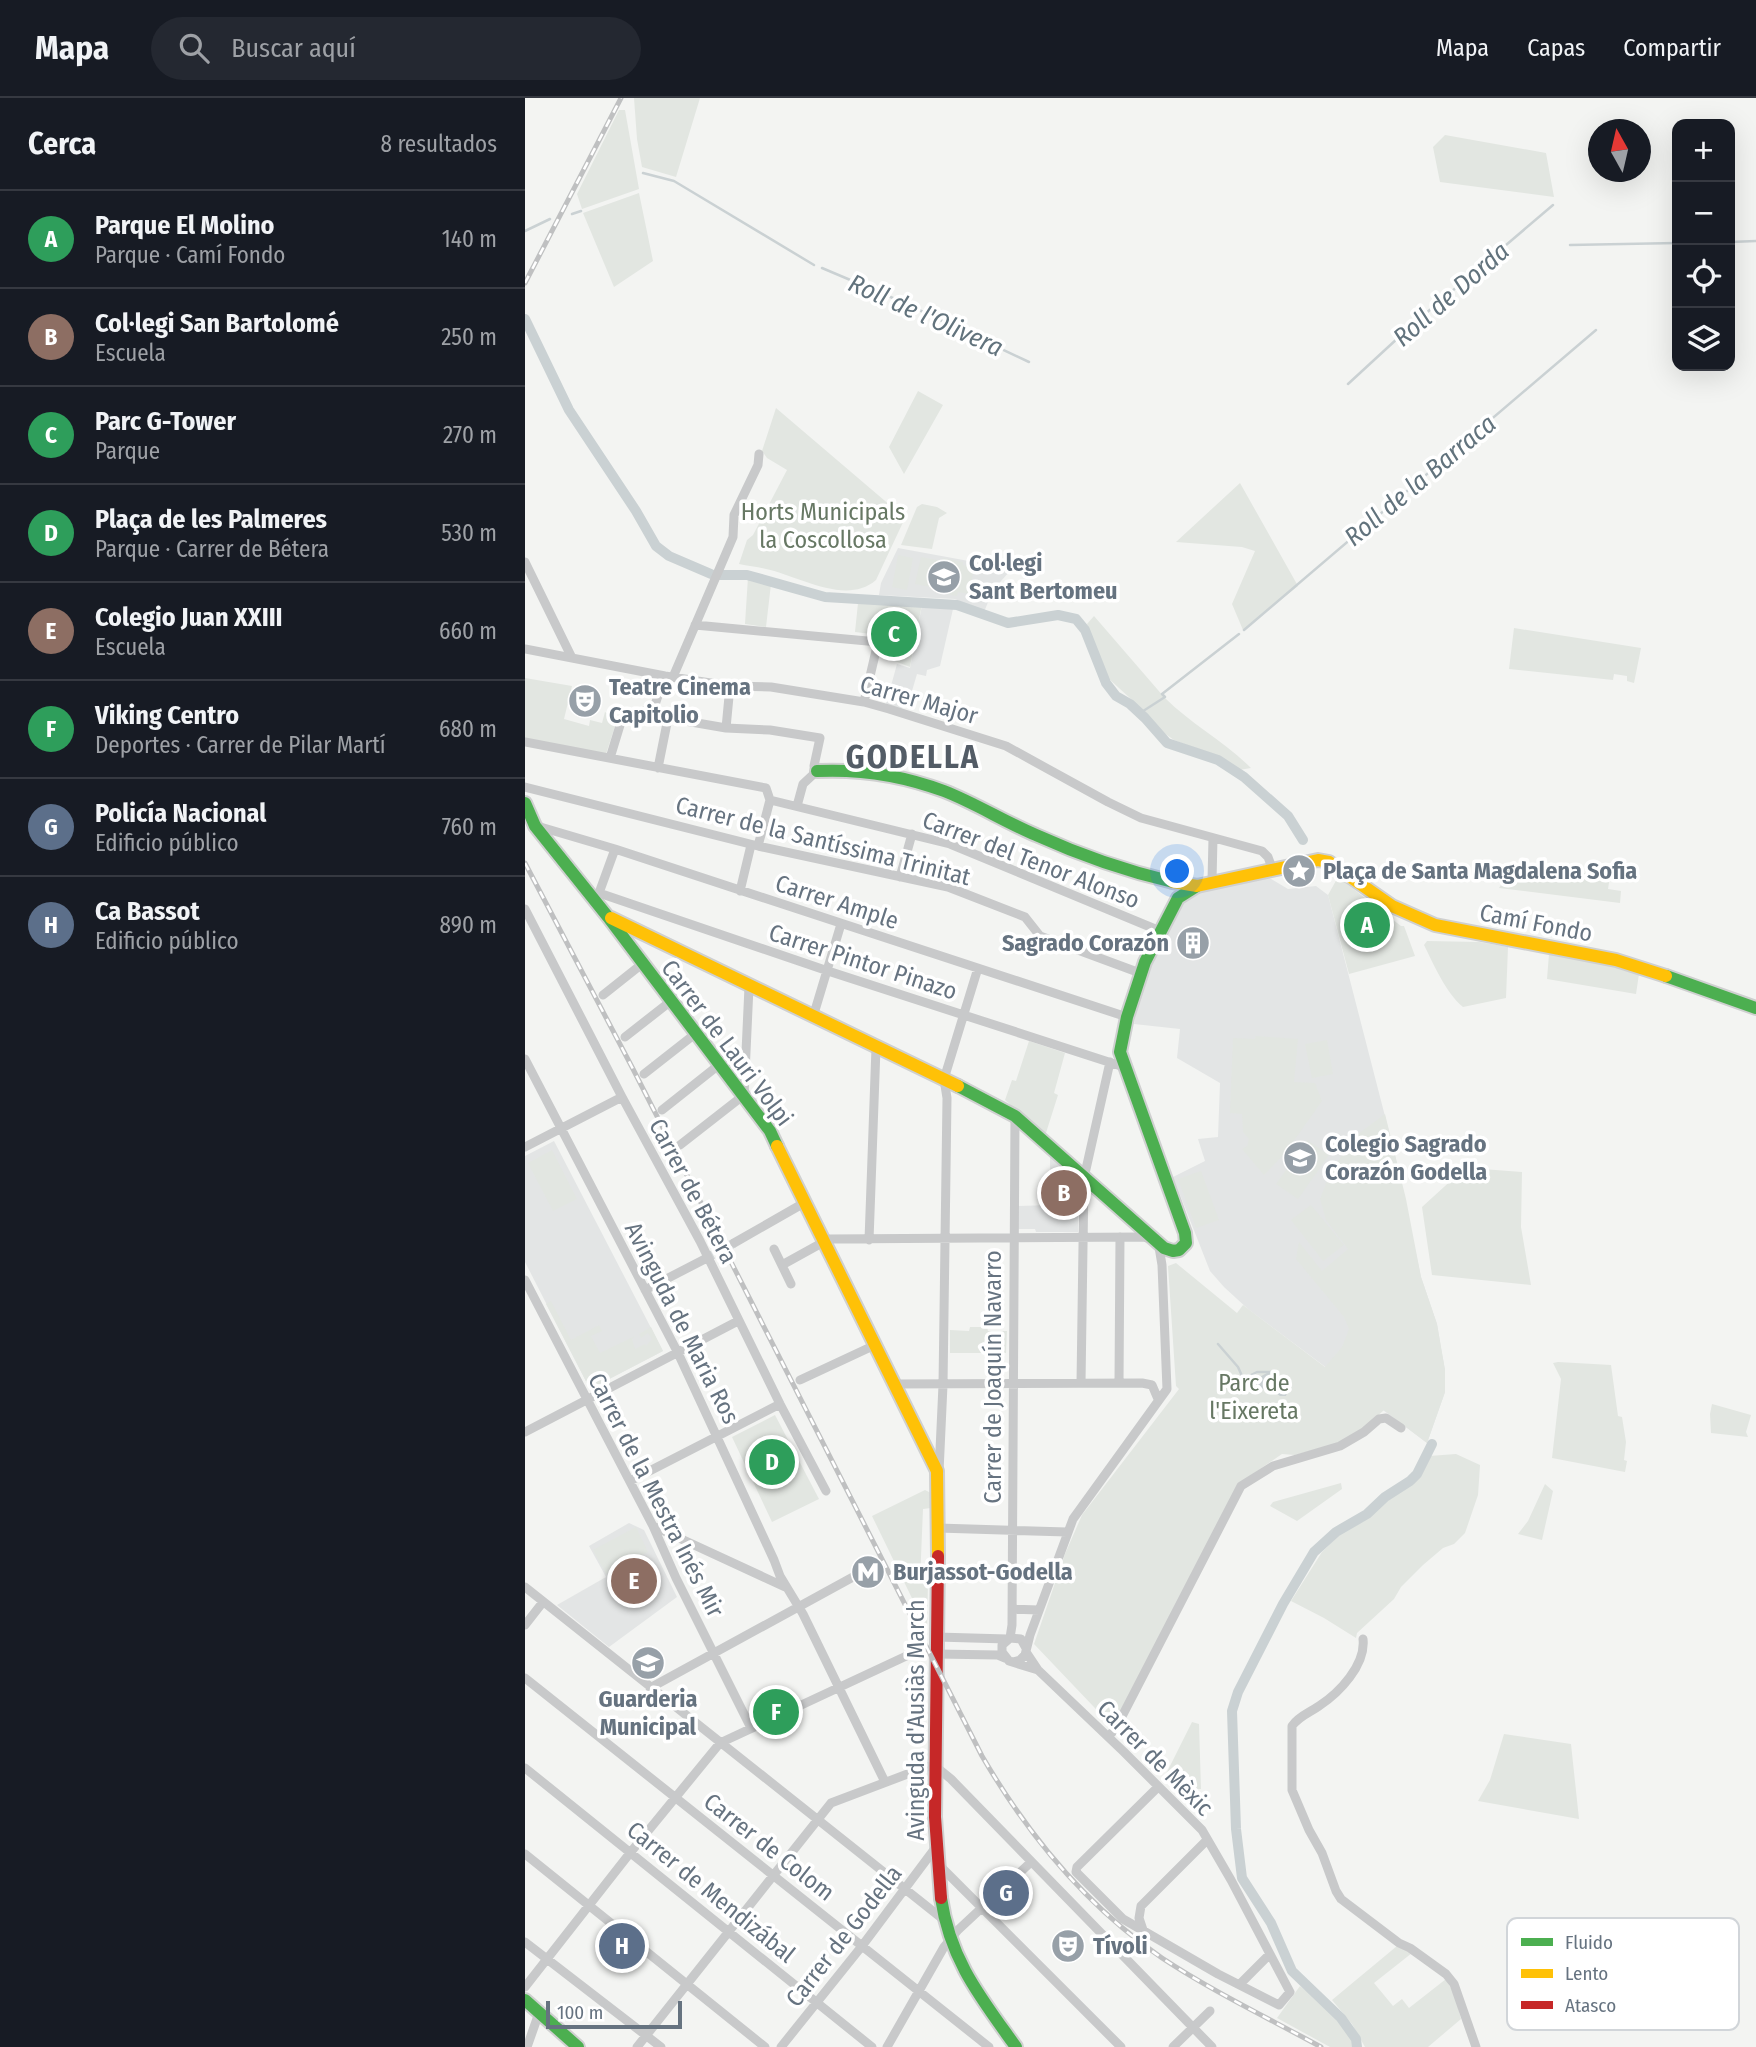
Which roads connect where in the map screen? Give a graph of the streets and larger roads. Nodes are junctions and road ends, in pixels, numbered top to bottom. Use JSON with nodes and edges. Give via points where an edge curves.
{"nodes":[{"id":1,"x":759,"y":454,"type":"dead end"},
{"id":2,"x":525,"y":562,"type":"edge"},
{"id":3,"x":695,"y":625,"type":"junction"},
{"id":4,"x":525,"y":649,"type":"edge"},
{"id":5,"x":572,"y":657,"type":"junction"},
{"id":6,"x":669,"y":676,"type":"junction"},
{"id":7,"x":730,"y":686,"type":"junction"},
{"id":8,"x":864,"y":702,"type":"junction"},
{"id":9,"x":668,"y":718,"type":"junction"},
{"id":10,"x":621,"y":722,"type":"dead end"},
{"id":11,"x":726,"y":728,"type":"junction"},
{"id":12,"x":525,"y":742,"type":"edge"},
{"id":13,"x":610,"y":758,"type":"junction"},
{"id":14,"x":658,"y":768,"type":"junction"},
{"id":15,"x":817,"y":771,"type":"junction"},
{"id":16,"x":525,"y":787,"type":"edge"},
{"id":17,"x":770,"y":800,"type":"junction"},
{"id":18,"x":797,"y":806,"type":"junction"},
{"id":19,"x":529,"y":815,"type":"edge"},
{"id":20,"x":912,"y":834,"type":"junction"},
{"id":21,"x":1213,"y":838,"type":"junction"},
{"id":22,"x":755,"y":846,"type":"junction"},
{"id":23,"x":615,"y":849,"type":"junction"},
{"id":24,"x":1272,"y":868,"type":"junction"},
{"id":25,"x":900,"y":877,"type":"junction"},
{"id":26,"x":1212,"y":881,"type":"junction"},
{"id":27,"x":1197,"y":886,"type":"junction"},
{"id":28,"x":740,"y":891,"type":"junction"},
{"id":29,"x":595,"y":894,"type":"junction"},
{"id":30,"x":525,"y":909,"type":"edge"},
{"id":31,"x":608,"y":917,"type":"junction"},
{"id":32,"x":841,"y":924,"type":"junction"},
{"id":33,"x":1160,"y":931,"type":"junction"},
{"id":34,"x":642,"y":964,"type":"junction"},
{"id":35,"x":978,"y":968,"type":"junction"},
{"id":36,"x":828,"y":971,"type":"junction"},
{"id":37,"x":1140,"y":973,"type":"junction"},
{"id":38,"x":749,"y":987,"type":"junction"},
{"id":39,"x":603,"y":995,"type":"dead end"},
{"id":40,"x":671,"y":1001,"type":"junction"},
{"id":41,"x":1756,"y":1008,"type":"edge"},
{"id":42,"x":963,"y":1015,"type":"junction"},
{"id":43,"x":813,"y":1017,"type":"junction"},
{"id":44,"x":1127,"y":1017,"type":"junction"},
{"id":45,"x":695,"y":1034,"type":"junction"},
{"id":46,"x":625,"y":1037,"type":"dead end"},
{"id":47,"x":876,"y":1048,"type":"junction"},
{"id":48,"x":525,"y":1059,"type":"edge"},
{"id":49,"x":1110,"y":1062,"type":"junction"},
{"id":50,"x":720,"y":1064,"type":"junction"},
{"id":51,"x":1124,"y":1069,"type":"junction"},
{"id":52,"x":644,"y":1074,"type":"dead end"},
{"id":53,"x":944,"y":1079,"type":"junction"},
{"id":54,"x":744,"y":1095,"type":"junction"},
{"id":55,"x":622,"y":1097,"type":"junction"},
{"id":56,"x":661,"y":1110,"type":"dead end"},
{"id":57,"x":1015,"y":1116,"type":"junction"},
{"id":58,"x":562,"y":1129,"type":"junction"},
{"id":59,"x":680,"y":1145,"type":"dead end"},
{"id":60,"x":525,"y":1147,"type":"edge"},
{"id":61,"x":1084,"y":1178,"type":"junction"},
{"id":62,"x":804,"y":1203,"type":"junction"},
{"id":63,"x":1120,"y":1237,"type":"junction"},
{"id":64,"x":1013,"y":1238,"type":"junction"},
{"id":65,"x":1084,"y":1238,"type":"junction"},
{"id":66,"x":869,"y":1240,"type":"junction"},
{"id":67,"x":945,"y":1240,"type":"junction"},
{"id":68,"x":824,"y":1241,"type":"junction"},
{"id":69,"x":1158,"y":1241,"type":"junction"},
{"id":70,"x":734,"y":1243,"type":"tunnel mouth"},
{"id":71,"x":774,"y":1249,"type":"dead end"},
{"id":72,"x":705,"y":1259,"type":"tunnel mouth"},
{"id":73,"x":782,"y":1265,"type":"junction"},
{"id":74,"x":525,"y":1280,"type":"edge"},
{"id":75,"x":791,"y":1284,"type":"dead end"},
{"id":76,"x":645,"y":1290,"type":"junction"},
{"id":77,"x":528,"y":1292,"type":"edge"},
{"id":78,"x":738,"y":1321,"type":"junction"},
{"id":79,"x":875,"y":1345,"type":"junction"},
{"id":80,"x":678,"y":1353,"type":"junction"},
{"id":81,"x":800,"y":1380,"type":"dead end"},
{"id":82,"x":1081,"y":1383,"type":"junction"},
{"id":83,"x":1119,"y":1383,"type":"junction"},
{"id":84,"x":894,"y":1384,"type":"junction"},
{"id":85,"x":943,"y":1385,"type":"junction"},
{"id":86,"x":1013,"y":1385,"type":"junction"},
{"id":87,"x":1158,"y":1399,"type":"junction"},
{"id":88,"x":587,"y":1400,"type":"junction"},
{"id":89,"x":779,"y":1405,"type":"junction"},
{"id":90,"x":1401,"y":1428,"type":"dead end"},
{"id":91,"x":525,"y":1432,"type":"edge"},
{"id":92,"x":718,"y":1436,"type":"junction"},
{"id":93,"x":939,"y":1477,"type":"junction"},
{"id":94,"x":630,"y":1481,"type":"junction"},
{"id":95,"x":826,"y":1491,"type":"dead end"},
{"id":96,"x":653,"y":1526,"type":"junction"},
{"id":97,"x":938,"y":1528,"type":"junction"},
{"id":98,"x":1012,"y":1530,"type":"junction"},
{"id":99,"x":1067,"y":1532,"type":"junction"},
{"id":100,"x":676,"y":1537,"type":"junction"},
{"id":101,"x":663,"y":1549,"type":"junction"},
{"id":102,"x":776,"y":1567,"type":"junction"},
{"id":103,"x":763,"y":1577,"type":"junction"},
{"id":104,"x":853,"y":1577,"type":"dead end"},
{"id":105,"x":525,"y":1587,"type":"edge"},
{"id":106,"x":787,"y":1589,"type":"junction"},
{"id":107,"x":543,"y":1602,"type":"junction"},
{"id":108,"x":797,"y":1607,"type":"junction"},
{"id":109,"x":1012,"y":1609,"type":"junction"},
{"id":110,"x":1039,"y":1610,"type":"junction"},
{"id":111,"x":525,"y":1625,"type":"edge"},
{"id":112,"x":937,"y":1637,"type":"junction"},
{"id":113,"x":1009,"y":1638,"type":"junction"},
{"id":114,"x":1363,"y":1639,"type":"dead end"},
{"id":115,"x":1026,"y":1650,"type":"junction"},
{"id":116,"x":917,"y":1651,"type":"dead end"},
{"id":117,"x":713,"y":1652,"type":"junction"},
{"id":118,"x":937,"y":1654,"type":"junction"},
{"id":119,"x":1010,"y":1660,"type":"junction"},
{"id":120,"x":1038,"y":1670,"type":"junction"},
{"id":121,"x":525,"y":1678,"type":"edge"},
{"id":122,"x":650,"y":1688,"type":"junction"},
{"id":123,"x":838,"y":1688,"type":"junction"},
{"id":124,"x":751,"y":1728,"type":"junction"},
{"id":125,"x":1108,"y":1737,"type":"junction"},
{"id":126,"x":720,"y":1743,"type":"junction"},
{"id":127,"x":935,"y":1766,"type":"junction"},
{"id":128,"x":525,"y":1768,"type":"edge"},
{"id":129,"x":885,"y":1782,"type":"junction"},
{"id":130,"x":1158,"y":1787,"type":"junction"},
{"id":131,"x":675,"y":1797,"type":"junction"},
{"id":132,"x":817,"y":1820,"type":"junction"},
{"id":133,"x":1207,"y":1840,"type":"junction"},
{"id":134,"x":936,"y":1847,"type":"junction"},
{"id":135,"x":630,"y":1853,"type":"junction"},
{"id":136,"x":525,"y":1854,"type":"edge"},
{"id":137,"x":1030,"y":1863,"type":"junction"},
{"id":138,"x":938,"y":1864,"type":"junction"},
{"id":139,"x":773,"y":1874,"type":"junction"},
{"id":140,"x":905,"y":1889,"type":"junction"},
{"id":141,"x":588,"y":1905,"type":"junction"},
{"id":142,"x":982,"y":1907,"type":"junction"},
{"id":143,"x":946,"y":1921,"type":"junction"},
{"id":144,"x":728,"y":1930,"type":"junction"},
{"id":145,"x":1143,"y":1930,"type":"junction"},
{"id":146,"x":950,"y":1939,"type":"junction"},
{"id":147,"x":525,"y":1942,"type":"edge"},
{"id":148,"x":862,"y":1946,"type":"junction"},
{"id":149,"x":1269,"y":1954,"type":"junction"},
{"id":150,"x":548,"y":1960,"type":"junction"},
{"id":151,"x":688,"y":1983,"type":"junction"},
{"id":152,"x":1240,"y":1984,"type":"junction"},
{"id":153,"x":525,"y":1986,"type":"edge"},
{"id":154,"x":918,"y":1991,"type":"junction"},
{"id":155,"x":525,"y":2000,"type":"edge"},
{"id":156,"x":817,"y":2002,"type":"junction"},
{"id":157,"x":1210,"y":2011,"type":"dead end"},
{"id":158,"x":539,"y":2013,"type":"junction"},
{"id":159,"x":1193,"y":2028,"type":"junction"},
{"id":160,"x":646,"y":2035,"type":"junction"},
{"id":161,"x":527,"y":2047,"type":"edge"},
{"id":162,"x":578,"y":2047,"type":"edge"},
{"id":163,"x":637,"y":2047,"type":"edge"},
{"id":164,"x":661,"y":2047,"type":"edge"},
{"id":165,"x":765,"y":2047,"type":"edge"},
{"id":166,"x":781,"y":2047,"type":"edge"},
{"id":167,"x":872,"y":2047,"type":"edge"},
{"id":168,"x":887,"y":2047,"type":"edge"},
{"id":169,"x":989,"y":2047,"type":"edge"},
{"id":170,"x":1016,"y":2047,"type":"edge"},
{"id":171,"x":1121,"y":2047,"type":"edge"},
{"id":172,"x":1173,"y":2047,"type":"edge"},
{"id":173,"x":1212,"y":2047,"type":"edge"},
{"id":174,"x":1476,"y":2047,"type":"edge"}],
"edges":[{"from":1,"to":3,"type":"street","via":[[734,515],[733,537]]},
{"from":2,"to":5,"type":"street"},
{"from":3,"to":6,"type":"street"},
{"from":3,"to":8,"type":"street","via":[[878,642]]},
{"from":4,"to":5,"type":"street","name":"Carrer Major"},
{"from":5,"to":6,"type":"street","name":"Carrer Major"},
{"from":6,"to":7,"type":"street","name":"Carrer Major"},
{"from":6,"to":9,"type":"street","via":[[648,712]]},
{"from":7,"to":8,"type":"street","name":"Carrer Major","via":[[771,687]]},
{"from":7,"to":11,"type":"street"},
{"from":8,"to":21,"type":"street","name":"Carrer Major","via":[[1006,746],[1141,818]]},
{"from":9,"to":11,"type":"street"},
{"from":9,"to":14,"type":"street"},
{"from":10,"to":13,"type":"street"},
{"from":11,"to":15,"type":"street","via":[[820,738]]},
{"from":12,"to":13,"type":"street","name":"Carrer del Tenor Alonso"},
{"from":13,"to":14,"type":"street","name":"Carrer del Tenor Alonso"},
{"from":14,"to":17,"type":"street","name":"Carrer del Tenor Alonso","via":[[766,788]]},
{"from":15,"to":18,"type":"street","via":[[803,784]]},
{"from":15,"to":27,"type":"street","via":[[888,778],[942,791],[1116,868]]},
{"from":16,"to":22,"type":"street","name":"Carrer de la Santíssima Trinitat"},
{"from":17,"to":18,"type":"street","name":"Carrer del Tenor Alonso"},
{"from":17,"to":22,"type":"street"},
{"from":18,"to":20,"type":"street","name":"Carrer del Tenor Alonso"},
{"from":19,"to":23,"type":"street","name":"Carrer Ample"},
{"from":19,"to":29,"type":"street","name":"Carrer de Lauri Volpi"},
{"from":20,"to":25,"type":"street"},
{"from":20,"to":33,"type":"street","name":"Carrer del Tenor Alonso","via":[[950,844]]},
{"from":21,"to":24,"type":"street","name":"Carrer Major","via":[[1262,852]]},
{"from":21,"to":26,"type":"street"},
{"from":22,"to":25,"type":"street","name":"Carrer de la Santíssima Trinitat"},
{"from":22,"to":28,"type":"street"},
{"from":23,"to":28,"type":"street","name":"Carrer Ample"},
{"from":23,"to":29,"type":"street"},
{"from":24,"to":26,"type":"street"},
{"from":24,"to":41,"type":"street","name":"Camí Fondo","via":[[1329,862],[1390,908],[1411,918],[1616,960]]},
{"from":25,"to":37,"type":"street","name":"Carrer de la Santíssima Trinitat","via":[[937,883],[986,901],[1025,918],[1040,936]]},
{"from":26,"to":27,"type":"street"},
{"from":27,"to":33,"type":"street","via":[[1178,898]]},
{"from":28,"to":32,"type":"street","name":"Carrer Ample"},
{"from":29,"to":31,"type":"street","name":"Carrer de Lauri Volpi"},
{"from":29,"to":36,"type":"street","name":"Carrer Pintor Pinazo"},
{"from":30,"to":55,"type":"street","name":"Carrer de Bétera"},
{"from":31,"to":34,"type":"street","name":"Carrer de Lauri Volpi"},
{"from":31,"to":38,"type":"street"},
{"from":32,"to":35,"type":"street","name":"Carrer Ample"},
{"from":32,"to":36,"type":"street"},
{"from":33,"to":37,"type":"street"},
{"from":34,"to":39,"type":"street"},
{"from":34,"to":40,"type":"street","name":"Carrer de Lauri Volpi"},
{"from":35,"to":42,"type":"street"},
{"from":35,"to":44,"type":"street","name":"Carrer Ample"},
{"from":36,"to":42,"type":"street","name":"Carrer Pintor Pinazo"},
{"from":36,"to":43,"type":"street"},
{"from":37,"to":44,"type":"street"},
{"from":38,"to":43,"type":"street"},
{"from":38,"to":54,"type":"street"},
{"from":40,"to":45,"type":"street","name":"Carrer de Lauri Volpi"},
{"from":40,"to":46,"type":"street"},
{"from":42,"to":49,"type":"street","name":"Carrer Pintor Pinazo"},
{"from":42,"to":53,"type":"street"},
{"from":43,"to":47,"type":"street"},
{"from":44,"to":51,"type":"street","via":[[1120,1052]]},
{"from":45,"to":50,"type":"street","name":"Carrer de Lauri Volpi"},
{"from":45,"to":52,"type":"street"},
{"from":47,"to":53,"type":"street"},
{"from":47,"to":66,"type":"street"},
{"from":48,"to":58,"type":"street","name":"Avinguda de Maria Ros"},
{"from":49,"to":51,"type":"street","name":"Carrer Pintor Pinazo"},
{"from":49,"to":61,"type":"street"},
{"from":50,"to":54,"type":"street","name":"Carrer de Lauri Volpi"},
{"from":50,"to":56,"type":"street"},
{"from":51,"to":69,"type":"street","via":[[1186,1243],[1175,1252]]},
{"from":53,"to":57,"type":"street"},
{"from":53,"to":67,"type":"street","name":"Avinguda d'Ausiàs March"},
{"from":54,"to":59,"type":"street"},
{"from":54,"to":62,"type":"street","name":"Carrer de Lauri Volpi","via":[[770,1131]]},
{"from":55,"to":58,"type":"street"},
{"from":55,"to":78,"type":"street","name":"Carrer de Bétera"},
{"from":57,"to":61,"type":"street"},
{"from":57,"to":64,"type":"street","name":"Carrer de Joaquín Navarro"},
{"from":58,"to":60,"type":"street"},
{"from":58,"to":76,"type":"street","name":"Avinguda de Maria Ros"},
{"from":61,"to":65,"type":"street"},
{"from":61,"to":69,"type":"street"},
{"from":62,"to":68,"type":"street","name":"Carrer de Lauri Volpi"},
{"from":62,"to":70,"type":"street"},
{"from":63,"to":65,"type":"street"},
{"from":63,"to":69,"type":"street"},
{"from":63,"to":83,"type":"street"},
{"from":64,"to":65,"type":"street"},
{"from":64,"to":67,"type":"street"},
{"from":64,"to":86,"type":"street","name":"Carrer de Joaquín Navarro"},
{"from":65,"to":82,"type":"street"},
{"from":66,"to":67,"type":"street"},
{"from":66,"to":68,"type":"street"},
{"from":67,"to":85,"type":"street","name":"Avinguda d'Ausiàs March"},
{"from":68,"to":73,"type":"street"},
{"from":68,"to":79,"type":"street","name":"Carrer de Lauri Volpi"},
{"from":69,"to":87,"type":"street","via":[[1168,1384]]},
{"from":71,"to":73,"type":"street"},
{"from":72,"to":76,"type":"street"},
{"from":73,"to":75,"type":"street"},
{"from":74,"to":77,"type":"street","name":"Carrer de la Mestra Inés Mir"},
{"from":76,"to":80,"type":"street","name":"Avinguda de Maria Ros"},
{"from":77,"to":88,"type":"street","name":"Carrer de la Mestra Inés Mir"},
{"from":78,"to":80,"type":"street"},
{"from":78,"to":89,"type":"street","name":"Carrer de Bétera"},
{"from":79,"to":81,"type":"street"},
{"from":79,"to":84,"type":"street","name":"Carrer de Lauri Volpi"},
{"from":80,"to":88,"type":"street"},
{"from":80,"to":92,"type":"street","name":"Avinguda de Maria Ros"},
{"from":82,"to":83,"type":"street"},
{"from":82,"to":86,"type":"street"},
{"from":83,"to":87,"type":"street","via":[[1152,1385]]},
{"from":84,"to":85,"type":"street"},
{"from":84,"to":93,"type":"street","name":"Carrer de Lauri Volpi"},
{"from":85,"to":86,"type":"street"},
{"from":85,"to":93,"type":"street","name":"Avinguda d'Ausiàs March"},
{"from":86,"to":98,"type":"street","name":"Carrer de Joaquín Navarro"},
{"from":87,"to":99,"type":"street"},
{"from":88,"to":91,"type":"street"},
{"from":88,"to":94,"type":"street","name":"Carrer de la Mestra Inés Mir"},
{"from":89,"to":92,"type":"street"},
{"from":89,"to":95,"type":"street","name":"Carrer de Bétera"},
{"from":90,"to":125,"type":"street","via":[[1381,1418],[1345,1443],[1273,1466],[1241,1486]]},
{"from":92,"to":94,"type":"street"},
{"from":92,"to":102,"type":"street","name":"Avinguda de Maria Ros"},
{"from":93,"to":97,"type":"street","name":"Avinguda d'Ausiàs March"},
{"from":94,"to":96,"type":"street","name":"Carrer de la Mestra Inés Mir"},
{"from":96,"to":100,"type":"street"},
{"from":96,"to":101,"type":"street","name":"Carrer de la Mestra Inés Mir"},
{"from":97,"to":98,"type":"street"},
{"from":97,"to":112,"type":"street","name":"Avinguda d'Ausiàs March"},
{"from":98,"to":99,"type":"street"},
{"from":98,"to":109,"type":"street","name":"Carrer de Joaquín Navarro"},
{"from":99,"to":110,"type":"street"},
{"from":100,"to":101,"type":"street","via":[[668,1539]]},
{"from":100,"to":103,"type":"street"},
{"from":101,"to":117,"type":"street","name":"Carrer de la Mestra Inés Mir"},
{"from":102,"to":103,"type":"street"},
{"from":102,"to":106,"type":"street","name":"Avinguda de Maria Ros"},
{"from":103,"to":106,"type":"street"},
{"from":104,"to":108,"type":"street"},
{"from":105,"to":107,"type":"street"},
{"from":106,"to":108,"type":"street","name":"Avinguda de Maria Ros"},
{"from":107,"to":111,"type":"street"},
{"from":107,"to":122,"type":"street"},
{"from":108,"to":117,"type":"street"},
{"from":108,"to":123,"type":"street","name":"Avinguda de Maria Ros"},
{"from":109,"to":110,"type":"street"},
{"from":109,"to":113,"type":"street","name":"Carrer de Joaquín Navarro"},
{"from":110,"to":115,"type":"street"},
{"from":112,"to":113,"type":"street"},
{"from":112,"to":118,"type":"street","name":"Avinguda d'Ausiàs March"},
{"from":113,"to":115,"type":"street","via":[[1021,1639]]},
{"from":113,"to":119,"type":"street","via":[[1002,1649]]},
{"from":114,"to":174,"type":"street","via":[[1362,1656],[1345,1681],[1292,1726],[1294,1796],[1341,1899],[1446,1974],[1454,1984]]},
{"from":115,"to":119,"type":"street","via":[[1020,1660]]},
{"from":115,"to":120,"type":"street","name":"Carrer de Mèxic"},
{"from":116,"to":123,"type":"street"},
{"from":117,"to":122,"type":"street"},
{"from":117,"to":124,"type":"street","name":"Carrer de la Mestra Inés Mir"},
{"from":118,"to":119,"type":"street","name":"Carrer de Mèxic","via":[[998,1655]]},
{"from":118,"to":127,"type":"street","name":"Avinguda d'Ausiàs March"},
{"from":119,"to":120,"type":"street","name":"Carrer de Mèxic"},
{"from":120,"to":125,"type":"street","name":"Carrer de Mèxic"},
{"from":121,"to":131,"type":"street","name":"Carrer de Colom"},
{"from":122,"to":126,"type":"street"},
{"from":123,"to":124,"type":"street"},
{"from":123,"to":129,"type":"street","name":"Avinguda de Maria Ros"},
{"from":124,"to":126,"type":"street"},
{"from":125,"to":130,"type":"street","name":"Carrer de Mèxic"},
{"from":126,"to":131,"type":"street"},
{"from":126,"to":132,"type":"street"},
{"from":127,"to":129,"type":"street"},
{"from":127,"to":134,"type":"street","name":"Avinguda d'Ausiàs March"},
{"from":127,"to":137,"type":"street"},
{"from":128,"to":135,"type":"street","name":"Carrer de Mendizábal"},
{"from":129,"to":132,"type":"street","via":[[834,1801]]},
{"from":130,"to":133,"type":"street","name":"Carrer de Mèxic","via":[[1202,1829]]},
{"from":130,"to":145,"type":"street","via":[[1076,1869],[1119,1917]]},
{"from":131,"to":135,"type":"street"},
{"from":131,"to":139,"type":"street","name":"Carrer de Colom"},
{"from":132,"to":139,"type":"street"},
{"from":132,"to":140,"type":"street"},
{"from":133,"to":145,"type":"street","via":[[1141,1906]]},
{"from":133,"to":149,"type":"street","name":"Carrer de Mèxic"},
{"from":134,"to":138,"type":"street","name":"Avinguda d'Ausiàs March"},
{"from":134,"to":140,"type":"street","name":"Carrer de Godella"},
{"from":135,"to":141,"type":"street"},
{"from":135,"to":144,"type":"street","name":"Carrer de Mendizábal"},
{"from":136,"to":141,"type":"street"},
{"from":137,"to":142,"type":"street"},
{"from":137,"to":159,"type":"street"},
{"from":138,"to":142,"type":"street"},
{"from":138,"to":143,"type":"street","name":"Avinguda d'Ausiàs March"},
{"from":139,"to":144,"type":"street"},
{"from":139,"to":148,"type":"street","name":"Carrer de Colom"},
{"from":140,"to":143,"type":"street"},
{"from":140,"to":148,"type":"street","name":"Carrer de Godella"},
{"from":141,"to":150,"type":"street"},
{"from":141,"to":151,"type":"street"},
{"from":142,"to":146,"type":"street"},
{"from":142,"to":171,"type":"street"},
{"from":143,"to":146,"type":"street","name":"Avinguda d'Ausiàs March"},
{"from":144,"to":151,"type":"street"},
{"from":144,"to":156,"type":"street","name":"Carrer de Mendizábal"},
{"from":145,"to":152,"type":"street"},
{"from":146,"to":154,"type":"street"},
{"from":146,"to":170,"type":"street","name":"Avinguda d'Ausiàs March","via":[[964,1972]]},
{"from":147,"to":150,"type":"street"},
{"from":148,"to":154,"type":"street","name":"Carrer de Colom"},
{"from":148,"to":156,"type":"street","name":"Carrer de Godella"},
{"from":149,"to":152,"type":"street"},
{"from":149,"to":152,"type":"street","name":"Carrer de Mèxic","via":[[1289,1991],[1282,2003],[1275,2004]]},
{"from":150,"to":153,"type":"street"},
{"from":150,"to":160,"type":"street"},
{"from":151,"to":160,"type":"street"},
{"from":151,"to":165,"type":"street"},
{"from":154,"to":168,"type":"street"},
{"from":154,"to":169,"type":"street","name":"Carrer de Colom"},
{"from":155,"to":158,"type":"street"},
{"from":156,"to":166,"type":"street","name":"Carrer de Godella"},
{"from":156,"to":167,"type":"street","name":"Carrer de Mendizábal"},
{"from":157,"to":159,"type":"street"},
{"from":158,"to":161,"type":"street"},
{"from":158,"to":162,"type":"street"},
{"from":159,"to":172,"type":"street"},
{"from":159,"to":173,"type":"street"},
{"from":160,"to":163,"type":"street"},
{"from":160,"to":164,"type":"street"}]}
